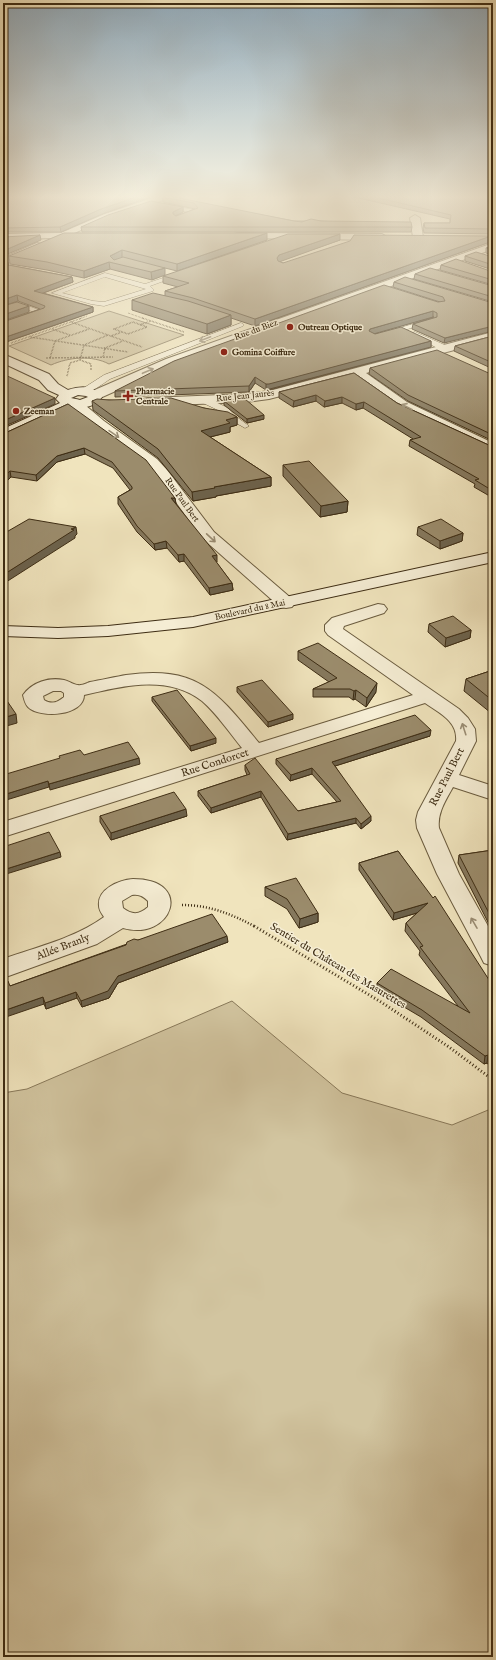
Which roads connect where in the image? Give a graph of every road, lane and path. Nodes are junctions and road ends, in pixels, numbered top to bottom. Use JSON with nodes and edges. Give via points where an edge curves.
{"nodes":[{"id":1,"x":413,"y":273,"type":"edge"},
{"id":2,"x":177,"y":274,"type":"edge"},
{"id":3,"x":400,"y":278,"type":"junction"},
{"id":4,"x":70,"y":279,"type":"edge"},
{"id":5,"x":59,"y":282,"type":"edge"},
{"id":6,"x":85,"y":282,"type":"junction"},
{"id":7,"x":415,"y":283,"type":"edge"},
{"id":8,"x":73,"y":286,"type":"junction"},
{"id":9,"x":145,"y":286,"type":"junction"},
{"id":10,"x":379,"y":286,"type":"junction"},
{"id":11,"x":394,"y":291,"type":"edge"},
{"id":12,"x":138,"y":295,"type":"junction"},
{"id":13,"x":149,"y":298,"type":"edge"},
{"id":14,"x":104,"y":304,"type":"junction"},
{"id":15,"x":3,"y":309,"type":"edge"},
{"id":16,"x":151,"y":320,"type":"junction"},
{"id":17,"x":228,"y":320,"type":"edge"},
{"id":18,"x":433,"y":320,"type":"edge"},
{"id":19,"x":70,"y":322,"type":"junction"},
{"id":20,"x":3,"y":324,"type":"edge"},
{"id":21,"x":140,"y":325,"type":"junction"},
{"id":22,"x":241,"y":325,"type":"junction"},
{"id":23,"x":403,"y":328,"type":"junction"},
{"id":24,"x":52,"y":329,"type":"junction"},
{"id":25,"x":89,"y":329,"type":"junction"},
{"id":26,"x":257,"y":330,"type":"junction"},
{"id":27,"x":122,"y":332,"type":"junction"},
{"id":28,"x":381,"y":334,"type":"edge"},
{"id":29,"x":72,"y":335,"type":"junction"},
{"id":30,"x":29,"y":336,"type":"junction"},
{"id":31,"x":110,"y":336,"type":"junction"},
{"id":32,"x":493,"y":336,"type":"edge"},
{"id":33,"x":205,"y":339,"type":"junction"},
{"id":34,"x":55,"y":340,"type":"junction"},
{"id":35,"x":124,"y":341,"type":"junction"},
{"id":36,"x":6,"y":345,"type":"edge"},
{"id":37,"x":84,"y":345,"type":"junction"},
{"id":38,"x":105,"y":348,"type":"junction"},
{"id":39,"x":441,"y":349,"type":"junction"},
{"id":40,"x":78,"y":351,"type":"dead end"},
{"id":41,"x":82,"y":351,"type":"junction"},
{"id":42,"x":161,"y":356,"type":"junction"},
{"id":43,"x":103,"y":357,"type":"junction"},
{"id":44,"x":119,"y":357,"type":"dead end"},
{"id":45,"x":3,"y":358,"type":"edge"},
{"id":46,"x":41,"y":358,"type":"dead end"},
{"id":47,"x":50,"y":358,"type":"junction"},
{"id":48,"x":80,"y":358,"type":"junction"},
{"id":49,"x":455,"y":358,"type":"edge"},
{"id":50,"x":357,"y":373,"type":"junction"},
{"id":51,"x":89,"y":396,"type":"junction"},
{"id":52,"x":70,"y":400,"type":"junction"},
{"id":53,"x":204,"y":400,"type":"junction"},
{"id":54,"x":168,"y":401,"type":"junction"},
{"id":55,"x":134,"y":402,"type":"edge"},
{"id":56,"x":107,"y":403,"type":"edge"},
{"id":57,"x":191,"y":408,"type":"edge"},
{"id":58,"x":211,"y":414,"type":"edge"},
{"id":59,"x":231,"y":417,"type":"junction"},
{"id":60,"x":245,"y":426,"type":"dead end"},
{"id":61,"x":3,"y":435,"type":"edge"},
{"id":62,"x":492,"y":448,"type":"edge"},
{"id":63,"x":493,"y":557,"type":"edge"},
{"id":64,"x":286,"y":603,"type":"junction"},
{"id":65,"x":378,"y":609,"type":"dead end"},
{"id":66,"x":3,"y":631,"type":"edge"},
{"id":67,"x":74,"y":692,"type":"dead end"},
{"id":68,"x":428,"y":696,"type":"junction"},
{"id":69,"x":254,"y":750,"type":"junction"},
{"id":70,"x":447,"y":778,"type":"junction"},
{"id":71,"x":493,"y":793,"type":"edge"},
{"id":72,"x":3,"y":830,"type":"edge"},
{"id":73,"x":160,"y":906,"type":"junction"},
{"id":74,"x":119,"y":919,"type":"junction"},
{"id":75,"x":493,"y":957,"type":"edge"},
{"id":76,"x":3,"y":969,"type":"edge"},
{"id":77,"x":493,"y":1080,"type":"edge"}],
"edges":[{"from":1,"to":3,"type":"street","name":"Rue du Biez"},
{"from":2,"to":9,"type":"lane"},
{"from":3,"to":7,"type":"lane"},
{"from":3,"to":10,"type":"street","name":"Rue du Biez"},
{"from":4,"to":6,"type":"lane"},
{"from":5,"to":8,"type":"lane"},
{"from":6,"to":8,"type":"lane"},
{"from":6,"to":9,"type":"lane","via":[[105,275]]},
{"from":8,"to":14,"type":"lane","via":[[55,293]]},
{"from":9,"to":12,"type":"lane","via":[[151,290]]},
{"from":10,"to":11,"type":"lane"},
{"from":10,"to":26,"type":"street","name":"Rue du Biez"},
{"from":12,"to":13,"type":"lane"},
{"from":12,"to":14,"type":"lane"},
{"from":14,"to":16,"type":"path"},
{"from":14,"to":19,"type":"path","via":[[97,312]]},
{"from":15,"to":20,"type":"lane","via":[[18,304],[41,312]]},
{"from":16,"to":21,"type":"path"},
{"from":16,"to":33,"type":"path"},
{"from":17,"to":22,"type":"lane"},
{"from":18,"to":23,"type":"lane"},
{"from":19,"to":24,"type":"path"},
{"from":19,"to":25,"type":"path"},
{"from":21,"to":27,"type":"path","via":[[147,327],[128,334]]},
{"from":21,"to":27,"type":"path","via":[[133,322],[114,329]]},
{"from":22,"to":26,"type":"lane"},
{"from":22,"to":33,"type":"lane"},
{"from":23,"to":28,"type":"lane"},
{"from":23,"to":39,"type":"lane"},
{"from":24,"to":29,"type":"path"},
{"from":24,"to":30,"type":"path"},
{"from":25,"to":29,"type":"path"},
{"from":25,"to":31,"type":"path"},
{"from":51,"to":26,"type":"street","name":"Rue du Biez","one_way":true,"via":[[170,362]]},
{"from":27,"to":31,"type":"path"},
{"from":29,"to":34,"type":"path"},
{"from":30,"to":34,"type":"path"},
{"from":30,"to":36,"type":"path"},
{"from":31,"to":35,"type":"path"},
{"from":31,"to":37,"type":"path"},
{"from":32,"to":39,"type":"street","name":"Rue Jean Jaurès"},
{"from":33,"to":42,"type":"lane","one_way":true},
{"from":34,"to":37,"type":"path"},
{"from":34,"to":47,"type":"path"},
{"from":35,"to":38,"type":"path"},
{"from":35,"to":42,"type":"path"},
{"from":37,"to":38,"type":"path"},
{"from":37,"to":41,"type":"path"},
{"from":38,"to":42,"type":"path"},
{"from":38,"to":43,"type":"path"},
{"from":39,"to":49,"type":"street"},
{"from":39,"to":50,"type":"street","name":"Rue Jean Jaurès"},
{"from":40,"to":41,"type":"path"},
{"from":41,"to":48,"type":"path"},
{"from":42,"to":51,"type":"lane","via":[[107,377],[93,388]]},
{"from":43,"to":44,"type":"path"},
{"from":43,"to":48,"type":"path"},
{"from":45,"to":52,"type":"street","name":"Rue Paul Bert","via":[[44,377]]},
{"from":46,"to":47,"type":"path"},
{"from":47,"to":48,"type":"path"},
{"from":50,"to":53,"type":"street","name":"Rue Jean Jaurès","via":[[269,395]]},
{"from":62,"to":50,"type":"street","one_way":true,"via":[[402,405]]},
{"from":51,"to":52,"type":"street"},
{"from":51,"to":56,"type":"street"},
{"from":52,"to":61,"type":"street"},
{"from":52,"to":64,"type":"street","name":"Rue Paul Bert","one_way":true,"via":[[148,458],[208,535]]},
{"from":53,"to":54,"type":"street","name":"Rue Jean Jaurès"},
{"from":53,"to":59,"type":"lane","via":[[225,410]]},
{"from":54,"to":55,"type":"street","name":"Rue Jean Jaurès"},
{"from":54,"to":57,"type":"lane"},
{"from":58,"to":59,"type":"lane"},
{"from":59,"to":60,"type":"lane"},
{"from":63,"to":64,"type":"street","name":"Boulevard du 8 Mai"},
{"from":64,"to":66,"type":"street","name":"Boulevard du 8 Mai","via":[[193,622],[144,628],[91,632]]},
{"from":65,"to":68,"type":"street","name":"Rue Paul Bert","via":[[338,622],[334,625],[334,631]]},
{"from":67,"to":69,"type":"street","via":[[140,678],[161,679],[192,687],[207,696]]},
{"from":68,"to":69,"type":"street","name":"Rue Condorcet"},
{"from":70,"to":68,"type":"street","name":"Rue Paul Bert","one_way":true,"via":[[466,741],[466,731],[462,722]]},
{"from":69,"to":72,"type":"street","name":"Rue Condorcet"},
{"from":70,"to":71,"type":"street"},
{"from":75,"to":70,"type":"street","name":"Rue Paul Bert","one_way":true,"via":[[451,880],[428,828],[429,812]]},
{"from":73,"to":74,"type":"street","via":[[147,920],[136,922]]},
{"from":73,"to":74,"type":"street","via":[[155,892],[136,886],[124,889],[114,895],[109,904],[111,912]]},
{"from":73,"to":77,"type":"path","name":"Sentier du Château des Masurettes","via":[[208,906],[280,940],[416,1024],[461,1054]]},
{"from":74,"to":76,"type":"street","name":"Allée Branly","via":[[88,938]]}]}
